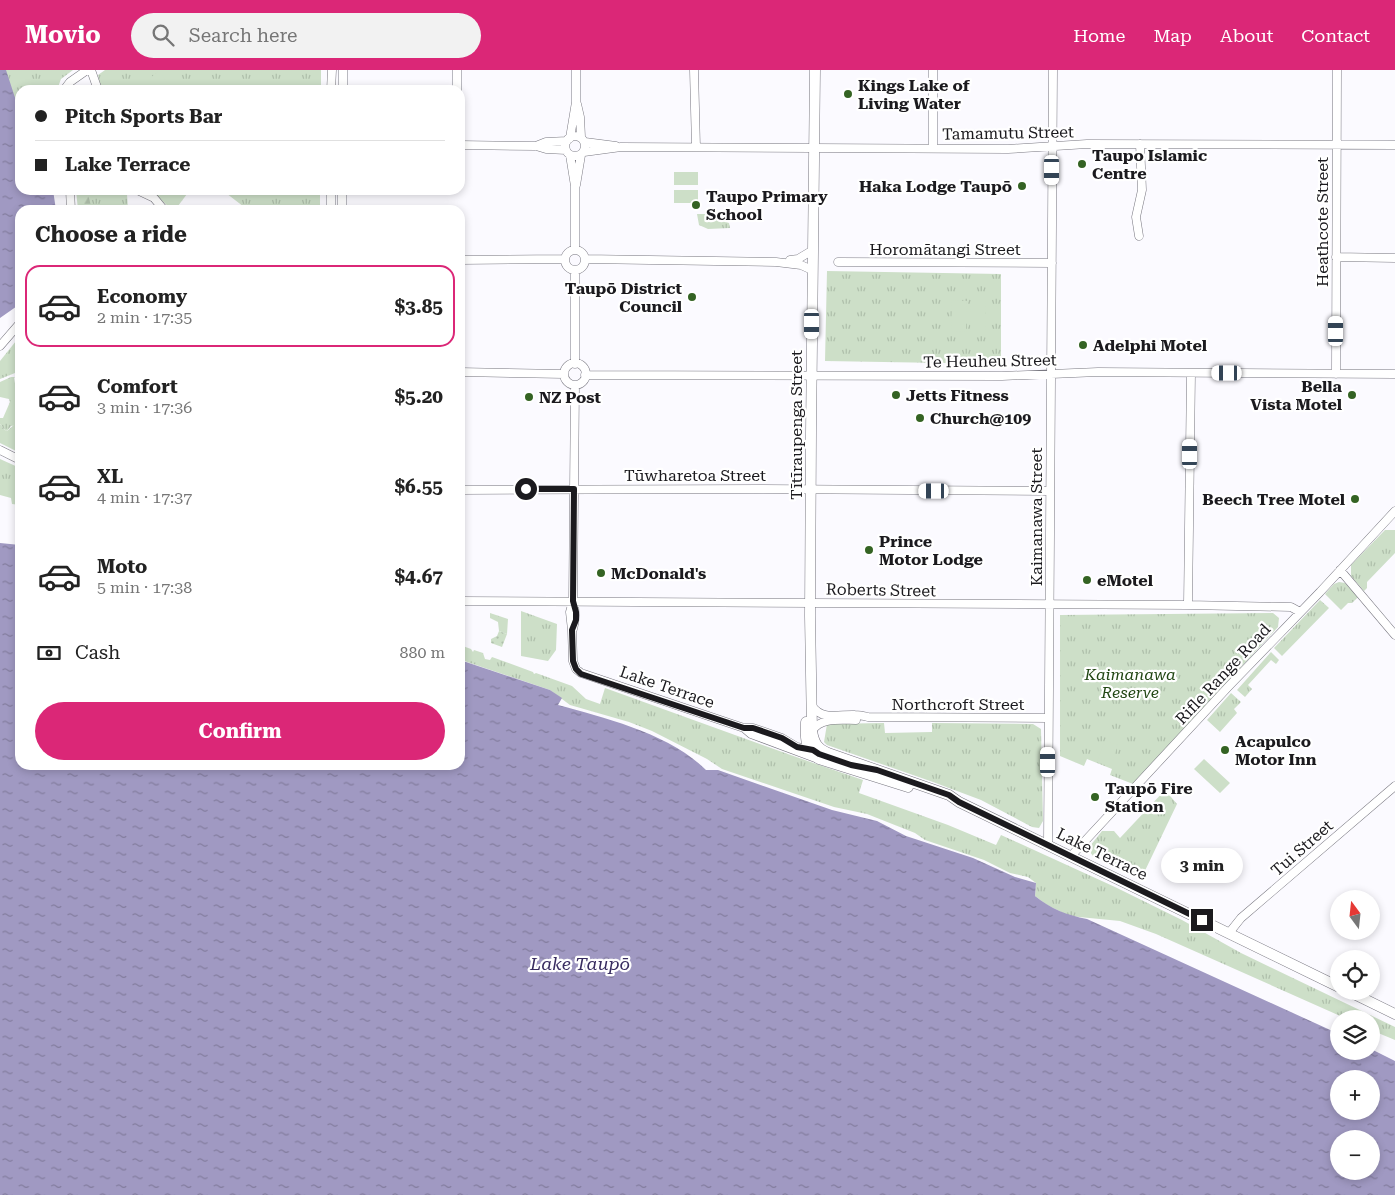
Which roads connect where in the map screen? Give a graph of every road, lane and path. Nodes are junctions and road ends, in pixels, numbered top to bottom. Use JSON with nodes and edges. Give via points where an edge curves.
{"nodes":[{"id":1,"x":89,"y":70,"type":"edge"},
{"id":2,"x":332,"y":70,"type":"edge"},
{"id":3,"x":343,"y":70,"type":"edge"},
{"id":4,"x":457,"y":70,"type":"edge"},
{"id":5,"x":576,"y":70,"type":"edge"},
{"id":6,"x":694,"y":70,"type":"edge"},
{"id":7,"x":815,"y":70,"type":"edge"},
{"id":8,"x":933,"y":70,"type":"edge"},
{"id":9,"x":1053,"y":70,"type":"edge"},
{"id":10,"x":1337,"y":70,"type":"edge"},
{"id":11,"x":68,"y":85,"type":"edge"},
{"id":12,"x":97,"y":85,"type":"edge"},
{"id":13,"x":332,"y":85,"type":"edge"},
{"id":14,"x":343,"y":85,"type":"edge"},
{"id":15,"x":457,"y":85,"type":"edge"},
{"id":16,"x":576,"y":102,"type":"junction"},
{"id":17,"x":568,"y":139,"type":"junction"},
{"id":18,"x":583,"y":140,"type":"junction"},
{"id":19,"x":1140,"y":144,"type":"junction"},
{"id":20,"x":465,"y":145,"type":"edge"},
{"id":21,"x":1337,"y":145,"type":"junction"},
{"id":22,"x":1395,"y":145,"type":"edge"},
{"id":23,"x":536,"y":146,"type":"junction"},
{"id":24,"x":621,"y":146,"type":"junction"},
{"id":25,"x":1052,"y":146,"type":"junction"},
{"id":26,"x":696,"y":147,"type":"junction"},
{"id":27,"x":814,"y":148,"type":"junction"},
{"id":28,"x":933,"y":148,"type":"junction"},
{"id":29,"x":568,"y":152,"type":"junction"},
{"id":30,"x":583,"y":153,"type":"junction"},
{"id":31,"x":575,"y":186,"type":"junction"},
{"id":32,"x":148,"y":195,"type":"edge"},
{"id":33,"x":160,"y":205,"type":"edge"},
{"id":34,"x":1139,"y":236,"type":"dead end"},
{"id":35,"x":575,"y":249,"type":"junction"},
{"id":36,"x":813,"y":250,"type":"junction"},
{"id":37,"x":1336,"y":257,"type":"junction"},
{"id":38,"x":1395,"y":258,"type":"edge"},
{"id":39,"x":565,"y":259,"type":"junction"},
{"id":40,"x":465,"y":260,"type":"edge"},
{"id":41,"x":585,"y":260,"type":"junction"},
{"id":42,"x":776,"y":262,"type":"junction"},
{"id":43,"x":838,"y":262,"type":"dead end"},
{"id":44,"x":1052,"y":263,"type":"junction"},
{"id":45,"x":575,"y":270,"type":"junction"},
{"id":46,"x":812,"y":270,"type":"junction"},
{"id":47,"x":15,"y":327,"type":"edge"},
{"id":48,"x":12,"y":330,"type":"junction"},
{"id":49,"x":0,"y":339,"type":"edge"},
{"id":50,"x":0,"y":346,"type":"edge"},
{"id":51,"x":574,"y":364,"type":"junction"},
{"id":52,"x":465,"y":372,"type":"edge"},
{"id":53,"x":1191,"y":373,"type":"junction"},
{"id":54,"x":564,"y":374,"type":"junction"},
{"id":55,"x":1051,"y":374,"type":"junction"},
{"id":56,"x":1336,"y":374,"type":"junction"},
{"id":57,"x":1395,"y":374,"type":"edge"},
{"id":58,"x":585,"y":375,"type":"junction"},
{"id":59,"x":811,"y":376,"type":"junction"},
{"id":60,"x":575,"y":385,"type":"junction"},
{"id":61,"x":0,"y":450,"type":"edge"},
{"id":62,"x":15,"y":458,"type":"edge"},
{"id":63,"x":574,"y":489,"type":"junction"},
{"id":64,"x":465,"y":490,"type":"edge"},
{"id":65,"x":810,"y":490,"type":"junction"},
{"id":66,"x":1050,"y":491,"type":"junction"},
{"id":67,"x":1395,"y":511,"type":"edge"},
{"id":68,"x":1340,"y":570,"type":"junction"},
{"id":69,"x":465,"y":601,"type":"edge"},
{"id":70,"x":573,"y":601,"type":"junction"},
{"id":71,"x":810,"y":603,"type":"junction"},
{"id":72,"x":1049,"y":605,"type":"junction"},
{"id":73,"x":1188,"y":605,"type":"junction"},
{"id":74,"x":1300,"y":612,"type":"junction"},
{"id":75,"x":1395,"y":635,"type":"edge"},
{"id":76,"x":810,"y":690,"type":"junction"},
{"id":77,"x":812,"y":706,"type":"junction"},
{"id":78,"x":868,"y":717,"type":"junction"},
{"id":79,"x":1048,"y":718,"type":"junction"},
{"id":80,"x":744,"y":728,"type":"junction"},
{"id":81,"x":809,"y":730,"type":"junction"},
{"id":82,"x":788,"y":741,"type":"junction"},
{"id":83,"x":808,"y":749,"type":"junction"},
{"id":84,"x":819,"y":759,"type":"junction"},
{"id":85,"x":877,"y":770,"type":"junction"},
{"id":86,"x":1395,"y":786,"type":"edge"},
{"id":87,"x":959,"y":802,"type":"junction"},
{"id":88,"x":1048,"y":844,"type":"junction"},
{"id":89,"x":1071,"y":856,"type":"junction"},
{"id":90,"x":1229,"y":933,"type":"junction"},
{"id":91,"x":1330,"y":983,"type":"edge"},
{"id":92,"x":1366,"y":1000,"type":"edge"},
{"id":93,"x":1395,"y":1014,"type":"edge"}],
"edges":[{"from":1,"to":11,"type":"street"},
{"from":1,"to":12,"type":"street"},
{"from":2,"to":13,"type":"street"},
{"from":3,"to":14,"type":"street"},
{"from":4,"to":15,"type":"street"},
{"from":5,"to":16,"type":"street"},
{"from":6,"to":26,"type":"street"},
{"from":7,"to":27,"type":"main road","name":"Tītīraupenga Street"},
{"from":8,"to":28,"type":"street"},
{"from":9,"to":25,"type":"street","name":"Kaimanawa Street"},
{"from":10,"to":21,"type":"street","name":"Heathcote Street"},
{"from":16,"to":17,"type":"street"},
{"from":16,"to":18,"type":"street"},
{"from":17,"to":18,"type":"street","via":[[575,136]]},
{"from":17,"to":23,"type":"street"},
{"from":17,"to":29,"type":"street"},
{"from":18,"to":24,"type":"street","name":"Tamamutu Street"},
{"from":18,"to":30,"type":"street"},
{"from":19,"to":21,"type":"street","name":"Tamamutu Street"},
{"from":19,"to":25,"type":"street","name":"Tamamutu Street"},
{"from":19,"to":34,"type":"street","via":[[1142,190],[1136,217]]},
{"from":20,"to":23,"type":"street"},
{"from":21,"to":22,"type":"street","name":"Tamamutu Street"},
{"from":21,"to":37,"type":"street","name":"Heathcote Street"},
{"from":23,"to":29,"type":"street"},
{"from":24,"to":26,"type":"street","name":"Tamamutu Street"},
{"from":24,"to":30,"type":"street","name":"Tamamutu Street"},
{"from":25,"to":28,"type":"street","name":"Tamamutu Street"},
{"from":25,"to":44,"type":"street","name":"Kaimanawa Street"},
{"from":26,"to":27,"type":"street","name":"Tamamutu Street"},
{"from":27,"to":28,"type":"street","name":"Tamamutu Street"},
{"from":27,"to":36,"type":"main road","name":"Tītīraupenga Street"},
{"from":29,"to":30,"type":"street","via":[[575,156]]},
{"from":29,"to":31,"type":"street"},
{"from":30,"to":31,"type":"street"},
{"from":31,"to":35,"type":"street"},
{"from":32,"to":33,"type":"street"},
{"from":35,"to":39,"type":"street","via":[[567,253]]},
{"from":35,"to":41,"type":"street"},
{"from":36,"to":42,"type":"street","via":[[798,259]]},
{"from":36,"to":46,"type":"main road","name":"Tītīraupenga Street"},
{"from":37,"to":38,"type":"street"},
{"from":37,"to":56,"type":"street","name":"Heathcote Street"},
{"from":39,"to":40,"type":"street"},
{"from":39,"to":45,"type":"street","via":[[569,268]]},
{"from":41,"to":42,"type":"street"},
{"from":41,"to":45,"type":"street","via":[[584,266]]},
{"from":42,"to":46,"type":"street","via":[[801,264]]},
{"from":43,"to":44,"type":"street","name":"Horomātangi Street"},
{"from":44,"to":55,"type":"street","name":"Kaimanawa Street"},
{"from":45,"to":51,"type":"street"},
{"from":46,"to":59,"type":"main road","name":"Tītīraupenga Street"},
{"from":47,"to":48,"type":"street"},
{"from":48,"to":49,"type":"street"},
{"from":48,"to":50,"type":"street"},
{"from":51,"to":54,"type":"street","via":[[566,368]]},
{"from":51,"to":58,"type":"street","via":[[583,368]]},
{"from":52,"to":54,"type":"street"},
{"from":53,"to":55,"type":"street","name":"Te Heuheu Street"},
{"from":53,"to":56,"type":"street","name":"Te Heuheu Street"},
{"from":53,"to":73,"type":"street"},
{"from":54,"to":60,"type":"street","via":[[568,383]]},
{"from":55,"to":59,"type":"street","name":"Te Heuheu Street"},
{"from":55,"to":66,"type":"street","name":"Kaimanawa Street"},
{"from":56,"to":57,"type":"street","name":"Te Heuheu Street"},
{"from":58,"to":59,"type":"street","name":"Te Heuheu Street"},
{"from":58,"to":60,"type":"street","via":[[583,381]]},
{"from":59,"to":65,"type":"main road","name":"Tītīraupenga Street"},
{"from":60,"to":63,"type":"street"},
{"from":61,"to":62,"type":"street"},
{"from":63,"to":64,"type":"street","name":"Tūwharetoa Street"},
{"from":63,"to":65,"type":"street","name":"Tūwharetoa Street"},
{"from":63,"to":70,"type":"street"},
{"from":65,"to":66,"type":"street","name":"Tūwharetoa Street"},
{"from":65,"to":71,"type":"main road","name":"Tītīraupenga Street"},
{"from":66,"to":72,"type":"street","name":"Kaimanawa Street"},
{"from":67,"to":68,"type":"street","name":"Rifle Range Road"},
{"from":68,"to":74,"type":"street","name":"Rifle Range Road"},
{"from":68,"to":75,"type":"street"},
{"from":69,"to":70,"type":"street","name":"Roberts Street"},
{"from":70,"to":71,"type":"street","name":"Roberts Street"},
{"from":70,"to":80,"type":"street","name":"Lake Terrace","via":[[576,612],[572,630],[574,665],[581,674]]},
{"from":71,"to":72,"type":"street","name":"Roberts Street"},
{"from":71,"to":76,"type":"main road","name":"Tītīraupenga Street"},
{"from":72,"to":73,"type":"street","name":"Roberts Street"},
{"from":72,"to":79,"type":"street","name":"Kaimanawa Street"},
{"from":73,"to":74,"type":"street","name":"Roberts Street","via":[[1291,607]]},
{"from":74,"to":89,"type":"street","name":"Rifle Range Road"},
{"from":76,"to":77,"type":"main road","name":"Tītīraupenga Street"},
{"from":76,"to":81,"type":"main road","name":"Tītīraupenga Street"},
{"from":77,"to":78,"type":"street","name":"Northcroft Street","via":[[823,715]]},
{"from":77,"to":81,"type":"main road","name":"Tītīraupenga Street"},
{"from":78,"to":79,"type":"street","name":"Northcroft Street"},
{"from":78,"to":81,"type":"street","name":"Northcroft Street","via":[[824,721]]},
{"from":79,"to":88,"type":"street","name":"Kaimanawa Street"},
{"from":80,"to":82,"type":"street","name":"Lake Terrace","via":[[753,728]]},
{"from":80,"to":84,"type":"street","name":"Lake Terrace","via":[[751,734]]},
{"from":81,"to":82,"type":"street","via":[[801,739]]},
{"from":81,"to":83,"type":"main road","name":"Tītīraupenga Street","via":[[805,739]]},
{"from":81,"to":85,"type":"main road","name":"Lake Terrace","via":[[820,749]]},
{"from":82,"to":83,"type":"street","name":"Lake Terrace"},
{"from":83,"to":84,"type":"main road","name":"Lake Terrace"},
{"from":83,"to":85,"type":"street","name":"Lake Terrace","via":[[851,765]]},
{"from":84,"to":87,"type":"main road","name":"Lake Terrace"},
{"from":85,"to":87,"type":"main road","name":"Lake Terrace","via":[[949,795]]},
{"from":86,"to":90,"type":"street","name":"Tui Street","via":[[1241,918]]},
{"from":87,"to":88,"type":"main road","name":"Lake Terrace"},
{"from":88,"to":89,"type":"main road","name":"Lake Terrace"},
{"from":89,"to":90,"type":"main road","name":"Lake Terrace"},
{"from":90,"to":91,"type":"main road","name":"Lake Terrace"},
{"from":92,"to":93,"type":"main road"}]}
